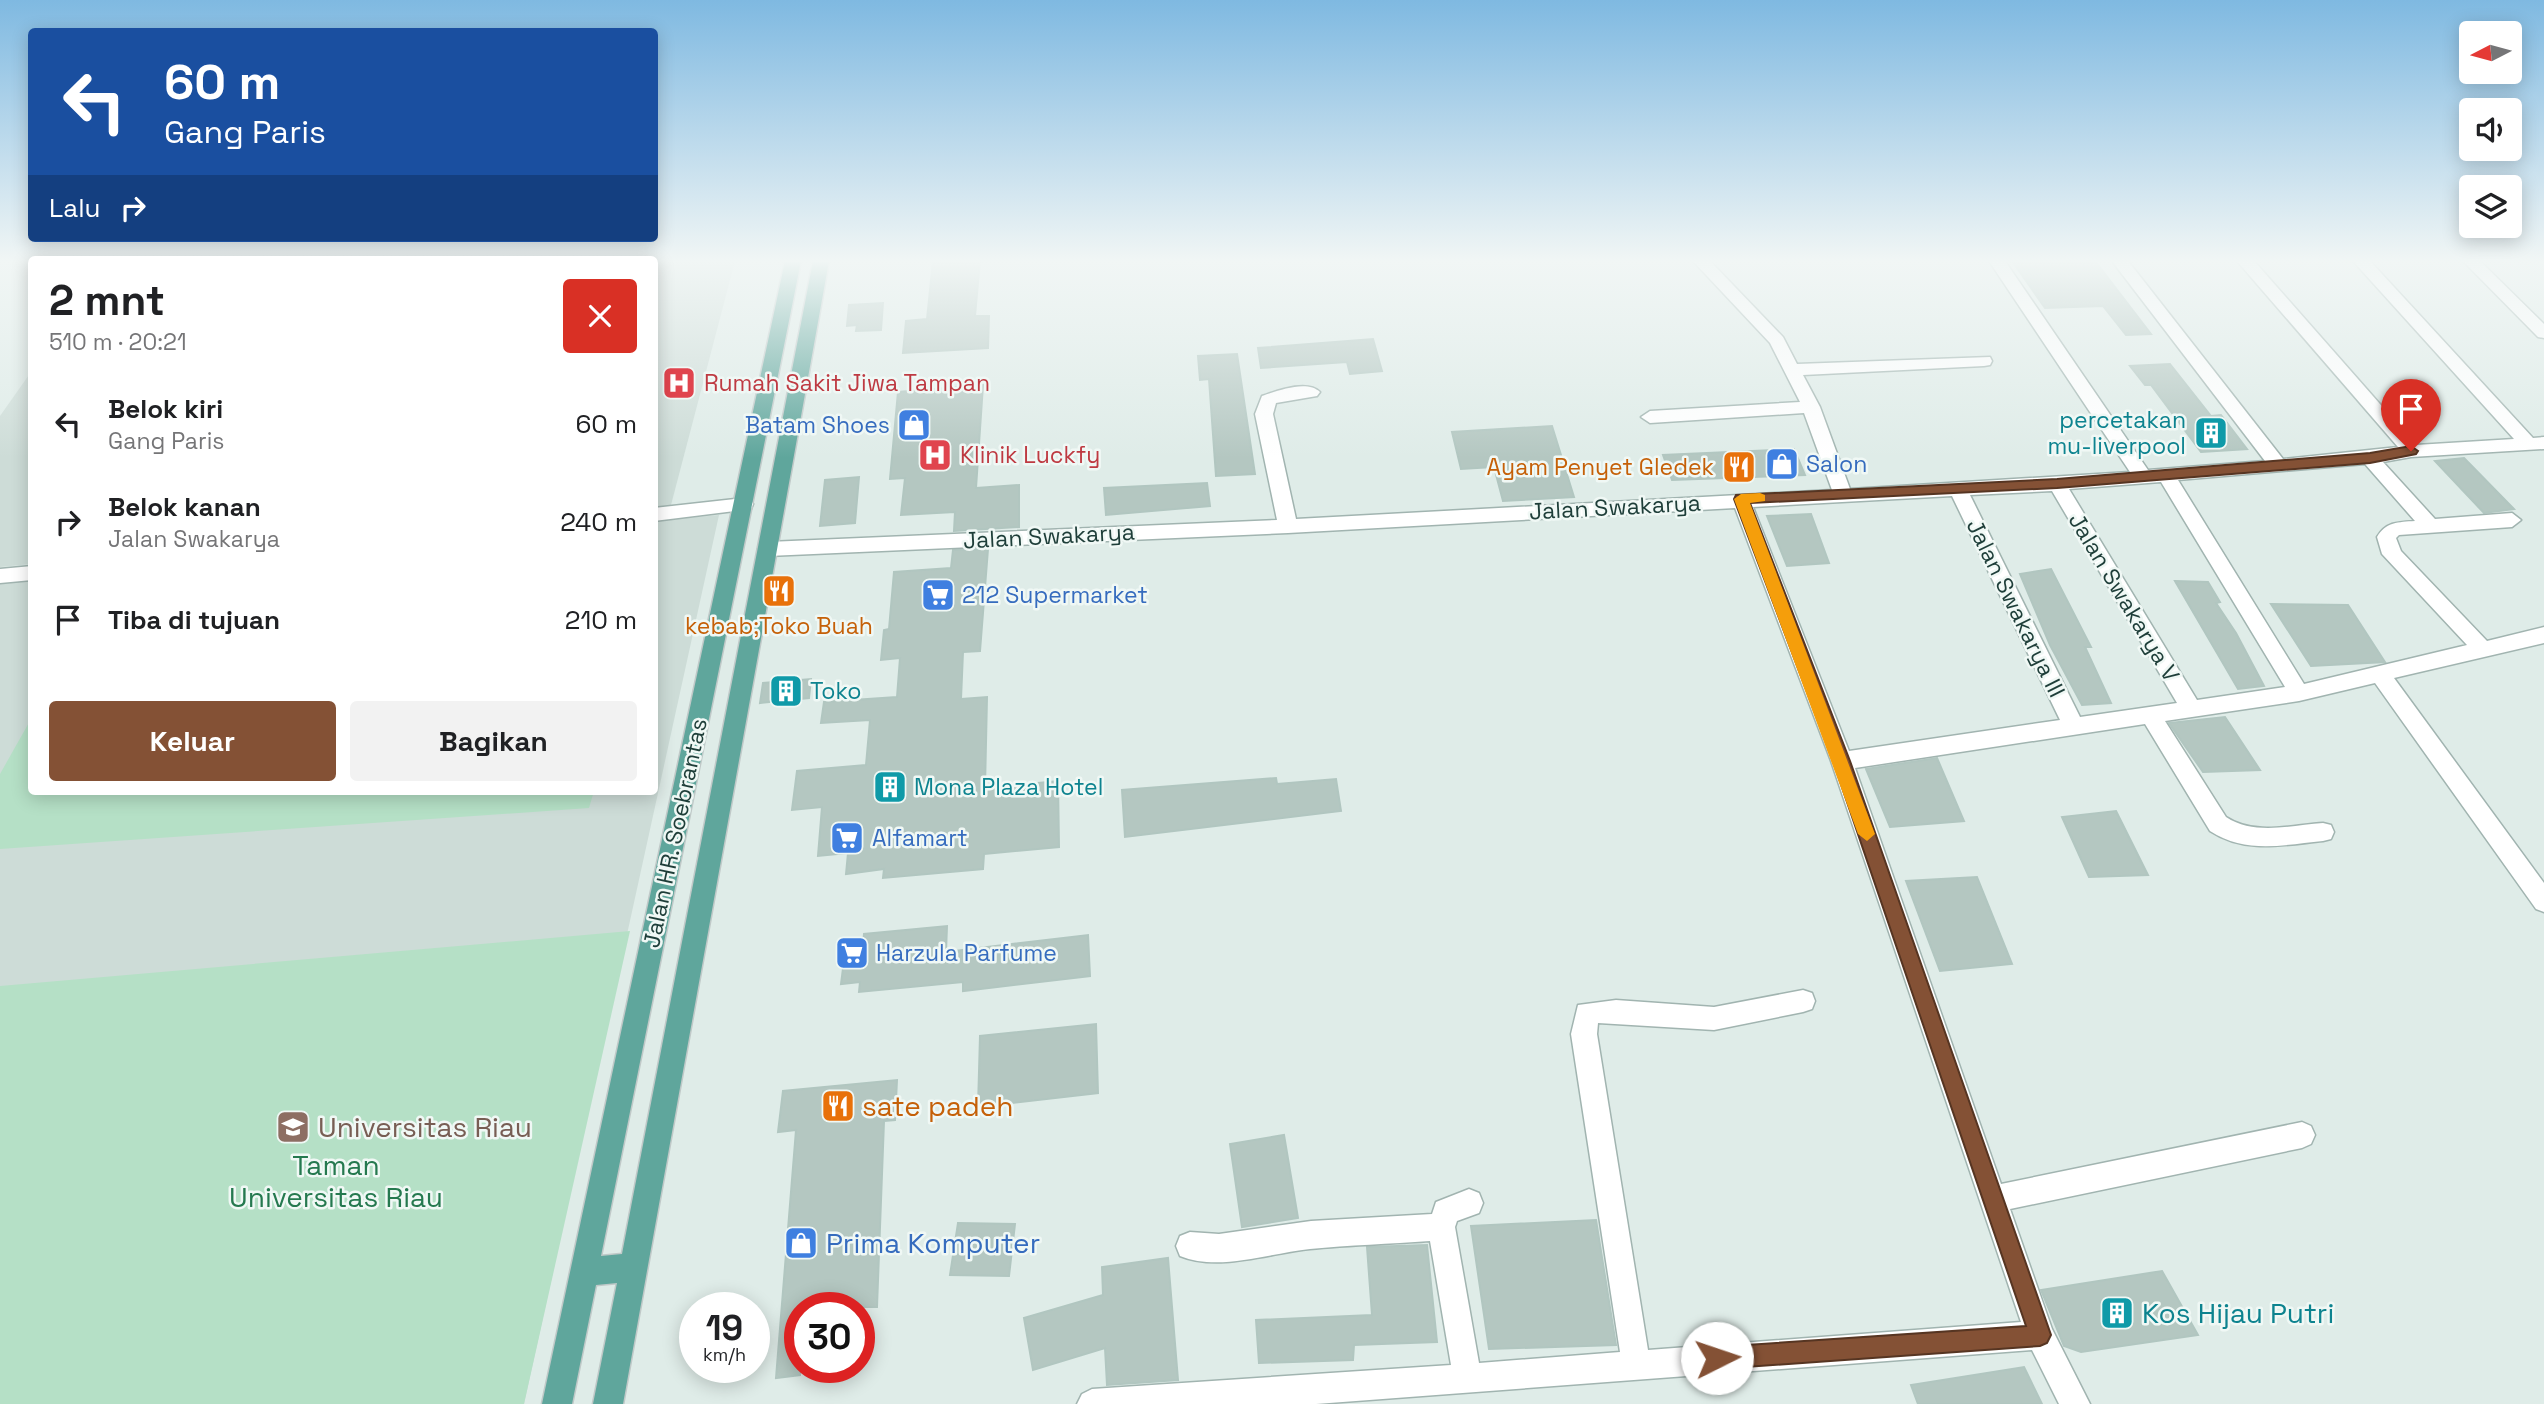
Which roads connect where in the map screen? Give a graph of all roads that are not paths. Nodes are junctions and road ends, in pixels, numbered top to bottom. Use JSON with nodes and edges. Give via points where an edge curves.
{"nodes":[{"id":1,"x":779,"y":327,"type":"edge"},
{"id":2,"x":810,"y":327,"type":"edge"},
{"id":3,"x":1763,"y":327,"type":"edge"},
{"id":4,"x":2041,"y":327,"type":"edge"},
{"id":5,"x":2171,"y":327,"type":"edge"},
{"id":6,"x":2302,"y":327,"type":"edge"},
{"id":7,"x":2424,"y":327,"type":"edge"},
{"id":8,"x":1984,"y":361,"type":"dead end"},
{"id":9,"x":1791,"y":370,"type":"junction"},
{"id":10,"x":1311,"y":392,"type":"dead end"},
{"id":11,"x":1811,"y":407,"type":"junction"},
{"id":12,"x":1650,"y":417,"type":"dead end"},
{"id":13,"x":2537,"y":444,"type":"edge"},
{"id":14,"x":2411,"y":451,"type":"junction"},
{"id":15,"x":2370,"y":458,"type":"junction"},
{"id":16,"x":2278,"y":465,"type":"junction"},
{"id":17,"x":2166,"y":475,"type":"junction"},
{"id":18,"x":2141,"y":477,"type":"junction"},
{"id":19,"x":2057,"y":484,"type":"junction"},
{"id":20,"x":1958,"y":489,"type":"junction"},
{"id":21,"x":1843,"y":494,"type":"junction"},
{"id":22,"x":1741,"y":499,"type":"junction"},
{"id":23,"x":744,"y":504,"type":"junction"},
{"id":24,"x":658,"y":515,"type":"edge"},
{"id":25,"x":2512,"y":520,"type":"dead end"},
{"id":26,"x":1288,"y":526,"type":"junction"},
{"id":27,"x":2430,"y":526,"type":"junction"},
{"id":28,"x":768,"y":549,"type":"junction"},
{"id":29,"x":28,"y":573,"type":"edge"},
{"id":30,"x":0,"y":576,"type":"edge"},
{"id":31,"x":2540,"y":642,"type":"edge"},
{"id":32,"x":2483,"y":649,"type":"junction"},
{"id":33,"x":2380,"y":674,"type":"junction"},
{"id":34,"x":2299,"y":694,"type":"junction"},
{"id":35,"x":2192,"y":710,"type":"junction"},
{"id":36,"x":2150,"y":715,"type":"junction"},
{"id":37,"x":2074,"y":727,"type":"junction"},
{"id":38,"x":1842,"y":761,"type":"junction"},
{"id":39,"x":2323,"y":832,"type":"dead end"},
{"id":40,"x":2544,"y":902,"type":"edge"},
{"id":41,"x":1803,"y":1001,"type":"dead end"},
{"id":42,"x":2302,"y":1135,"type":"dead end"},
{"id":43,"x":1993,"y":1199,"type":"junction"},
{"id":44,"x":1469,"y":1203,"type":"dead end"},
{"id":45,"x":1441,"y":1227,"type":"junction"},
{"id":46,"x":1190,"y":1246,"type":"dead end"},
{"id":47,"x":635,"y":1267,"type":"junction"},
{"id":48,"x":585,"y":1272,"type":"junction"},
{"id":49,"x":2040,"y":1335,"type":"junction"},
{"id":50,"x":1636,"y":1364,"type":"junction"},
{"id":51,"x":1468,"y":1380,"type":"junction"},
{"id":52,"x":557,"y":1404,"type":"edge"},
{"id":53,"x":608,"y":1404,"type":"edge"},
{"id":54,"x":1092,"y":1404,"type":"edge"},
{"id":55,"x":2075,"y":1404,"type":"edge"}],
"edges":[{"from":1,"to":23,"type":"main road","name":"Jalan HR. Soebrantas"},
{"from":2,"to":28,"type":"main road","name":"Jalan HR. Soebrantas"},
{"from":3,"to":9,"type":"street","via":[[1777,341]]},
{"from":4,"to":18,"type":"street"},
{"from":5,"to":16,"type":"street"},
{"from":6,"to":14,"type":"street"},
{"from":7,"to":13,"type":"street"},
{"from":8,"to":9,"type":"street"},
{"from":9,"to":11,"type":"street"},
{"from":10,"to":26,"type":"street","via":[[1268,400],[1264,414]]},
{"from":11,"to":12,"type":"street"},
{"from":11,"to":21,"type":"street"},
{"from":13,"to":14,"type":"street","name":"Jalan Swakarya"},
{"from":14,"to":15,"type":"street","name":"Jalan Swakarya"},
{"from":15,"to":16,"type":"street","name":"Jalan Swakarya"},
{"from":15,"to":27,"type":"street"},
{"from":16,"to":17,"type":"street","name":"Jalan Swakarya"},
{"from":17,"to":18,"type":"street","name":"Jalan Swakarya"},
{"from":17,"to":34,"type":"street"},
{"from":18,"to":19,"type":"street","name":"Jalan Swakarya"},
{"from":19,"to":20,"type":"street","name":"Jalan Swakarya"},
{"from":19,"to":35,"type":"street","name":"Jalan Swakarya V"},
{"from":20,"to":21,"type":"street","name":"Jalan Swakarya"},
{"from":20,"to":37,"type":"street","name":"Jalan Swakarya III"},
{"from":21,"to":22,"type":"street","name":"Jalan Swakarya"},
{"from":22,"to":26,"type":"street","name":"Jalan Swakarya"},
{"from":22,"to":38,"type":"street"},
{"from":23,"to":24,"type":"street"},
{"from":23,"to":48,"type":"main road","name":"Jalan HR. Soebrantas"},
{"from":25,"to":27,"type":"street"},
{"from":26,"to":28,"type":"street","name":"Jalan Swakarya"},
{"from":27,"to":32,"type":"street","via":[[2394,529],[2386,537],[2392,554]]},
{"from":28,"to":47,"type":"main road","name":"Jalan HR. Soebrantas"},
{"from":29,"to":30,"type":"street"},
{"from":31,"to":32,"type":"street"},
{"from":32,"to":33,"type":"street"},
{"from":33,"to":34,"type":"street"},
{"from":33,"to":40,"type":"street"},
{"from":34,"to":35,"type":"street"},
{"from":35,"to":36,"type":"street"},
{"from":36,"to":37,"type":"street"},
{"from":36,"to":39,"type":"street","via":[[2218,824],[2228,832],[2240,838]]},
{"from":37,"to":38,"type":"street"},
{"from":38,"to":43,"type":"street"},
{"from":41,"to":50,"type":"street","via":[[1726,1018],[1604,1010],[1587,1013],[1584,1034]]},
{"from":42,"to":43,"type":"street"},
{"from":43,"to":49,"type":"street"},
{"from":44,"to":45,"type":"street","via":[[1446,1212]]},
{"from":45,"to":46,"type":"street","via":[[1311,1235],[1219,1248]]},
{"from":45,"to":51,"type":"street"},
{"from":47,"to":48,"type":"main road"},
{"from":47,"to":53,"type":"main road","name":"Jalan HR. Soebrantas"},
{"from":48,"to":52,"type":"main road","name":"Jalan HR. Soebrantas"},
{"from":49,"to":50,"type":"street"},
{"from":49,"to":55,"type":"street"},
{"from":50,"to":51,"type":"street"},
{"from":51,"to":54,"type":"street"}]}
